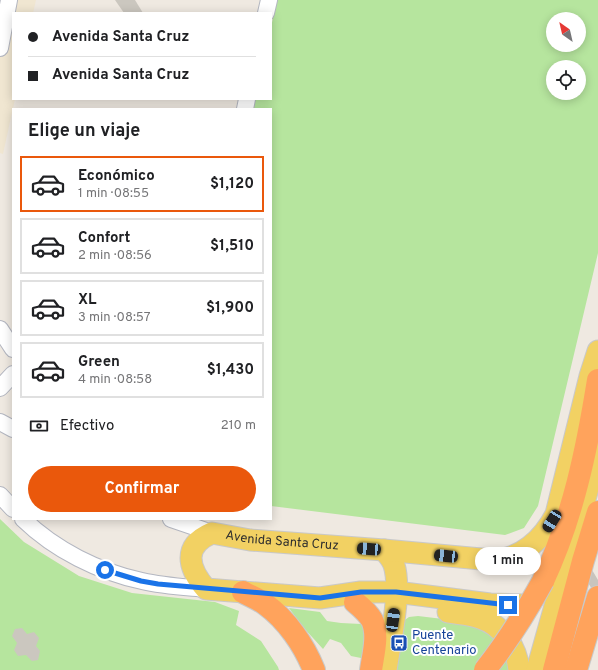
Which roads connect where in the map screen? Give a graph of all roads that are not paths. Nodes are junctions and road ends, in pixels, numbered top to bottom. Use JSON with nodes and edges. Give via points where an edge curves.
{"nodes":[{"id":1,"x":9,"y":0,"type":"edge"},
{"id":2,"x":269,"y":0,"type":"edge"},
{"id":3,"x":266,"y":12,"type":"edge"},
{"id":4,"x":0,"y":48,"type":"edge"},
{"id":5,"x":0,"y":330,"type":"edge"},
{"id":6,"x":12,"y":348,"type":"edge"},
{"id":7,"x":598,"y":352,"type":"edge"},
{"id":8,"x":12,"y":375,"type":"edge"},
{"id":9,"x":598,"y":380,"type":"edge"},
{"id":10,"x":0,"y":388,"type":"edge"},
{"id":11,"x":0,"y":422,"type":"edge"},
{"id":12,"x":12,"y":428,"type":"edge"},
{"id":13,"x":598,"y":449,"type":"edge"},
{"id":14,"x":0,"y":495,"type":"edge"},
{"id":15,"x":12,"y":508,"type":"edge"},
{"id":16,"x":598,"y":512,"type":"edge"},
{"id":17,"x":25,"y":520,"type":"edge"},
{"id":18,"x":174,"y":520,"type":"edge"},
{"id":19,"x":212,"y":533,"type":"junction"},
{"id":20,"x":384,"y":550,"type":"junction"},
{"id":21,"x":206,"y":588,"type":"junction"},
{"id":22,"x":243,"y":592,"type":"junction"},
{"id":23,"x":598,"y":597,"type":"edge"},
{"id":24,"x":320,"y":598,"type":"junction"},
{"id":25,"x":396,"y":598,"type":"junction"},
{"id":26,"x":355,"y":602,"type":"junction"},
{"id":27,"x":524,"y":605,"type":"dead end"},
{"id":28,"x":598,"y":625,"type":"edge"},
{"id":29,"x":314,"y":670,"type":"edge"},
{"id":30,"x":371,"y":670,"type":"edge"},
{"id":31,"x":386,"y":670,"type":"edge"},
{"id":32,"x":485,"y":670,"type":"edge"},
{"id":33,"x":519,"y":670,"type":"edge"},
{"id":34,"x":537,"y":670,"type":"edge"},
{"id":35,"x":554,"y":670,"type":"edge"},
{"id":36,"x":576,"y":670,"type":"edge"},
{"id":37,"x":589,"y":670,"type":"edge"}],
"edges":[{"from":1,"to":4,"type":"street"},
{"from":2,"to":3,"type":"street"},
{"from":5,"to":6,"type":"street"},
{"from":7,"to":20,"type":"main road","name":"Avenida Santa Cruz","via":[[556,514],[535,543],[508,559],[500,560]]},
{"from":8,"to":10,"type":"street"},
{"from":9,"to":32,"type":"highway","bridge":true,"via":[[578,483],[561,538],[526,612]]},
{"from":11,"to":12,"type":"street"},
{"from":13,"to":34,"type":"main road"},
{"from":14,"to":15,"type":"street"},
{"from":16,"to":35,"type":"highway"},
{"from":17,"to":21,"type":"street","via":[[66,551],[105,570],[141,581]]},
{"from":18,"to":19,"type":"street","name":"Avenida Santa Cruz"},
{"from":19,"to":20,"type":"main road","name":"Avenida Santa Cruz","via":[[250,540]]},
{"from":19,"to":21,"type":"main road","via":[[198,543],[191,558],[192,570]]},
{"from":20,"to":25,"type":"main road","via":[[394,564],[396,572]]},
{"from":21,"to":22,"type":"main road"},
{"from":22,"to":24,"type":"main road"},
{"from":22,"to":29,"type":"highway","via":[[264,604],[288,626],[307,653]]},
{"from":23,"to":36,"type":"highway"},
{"from":24,"to":25,"type":"main road","via":[[361,592]]},
{"from":24,"to":26,"type":"main road"},
{"from":25,"to":26,"type":"main road"},
{"from":25,"to":27,"type":"main road"},
{"from":25,"to":31,"type":"main road"},
{"from":25,"to":33,"type":"main road","via":[[485,620],[496,627],[510,642],[517,656]]},
{"from":26,"to":30,"type":"highway","via":[[368,614],[374,628],[375,645]]},
{"from":28,"to":37,"type":"highway"}]}
